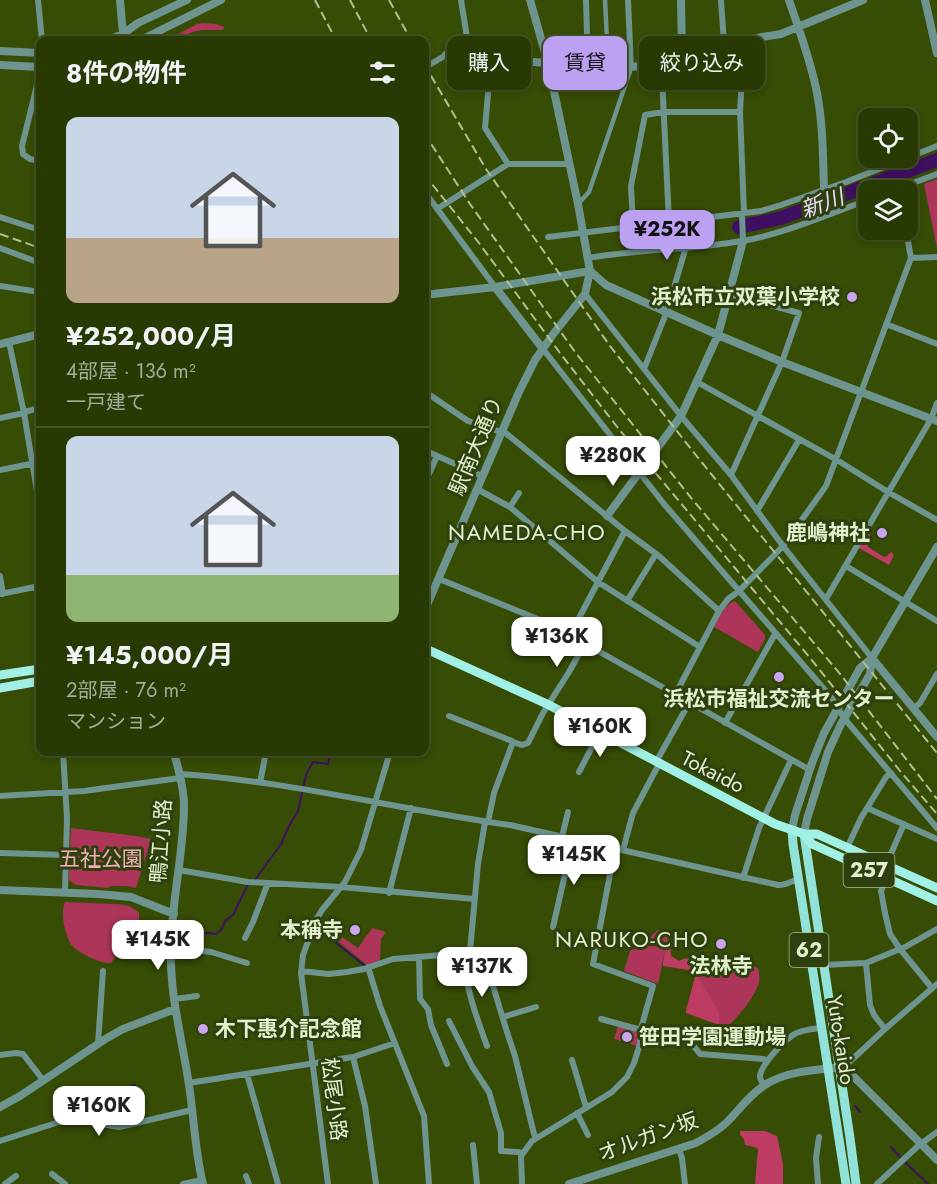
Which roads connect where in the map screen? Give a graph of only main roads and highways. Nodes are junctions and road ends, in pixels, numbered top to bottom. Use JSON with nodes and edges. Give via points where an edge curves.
{"nodes":[{"id":1,"x":429,"y":650,"type":"edge"},
{"id":2,"x":36,"y":670,"type":"edge"},
{"id":3,"x":0,"y":675,"type":"edge"},
{"id":4,"x":36,"y":682,"type":"edge"},
{"id":5,"x":0,"y":688,"type":"edge"},
{"id":6,"x":792,"y":830,"type":"junction"},
{"id":7,"x":804,"y":834,"type":"junction"},
{"id":8,"x":937,"y":888,"type":"edge"},
{"id":9,"x":937,"y":900,"type":"edge"},
{"id":10,"x":846,"y":1184,"type":"edge"},
{"id":11,"x":856,"y":1184,"type":"edge"}],
"edges":[{"from":1,"to":6,"type":"highway","name":"Tokaido","number":"257","via":[[548,705]]},
{"from":2,"to":3,"type":"highway"},
{"from":4,"to":5,"type":"highway"},
{"from":6,"to":7,"type":"highway","number":"257"},
{"from":6,"to":10,"type":"main road","name":"Yuto-kaido","number":"62"},
{"from":7,"to":8,"type":"highway","number":"257","via":[[816,834]]},
{"from":7,"to":9,"type":"highway","number":"257","via":[[812,844]]},
{"from":7,"to":11,"type":"main road","name":"Yuto-kaido","number":"62","via":[[842,1067]]}]}
